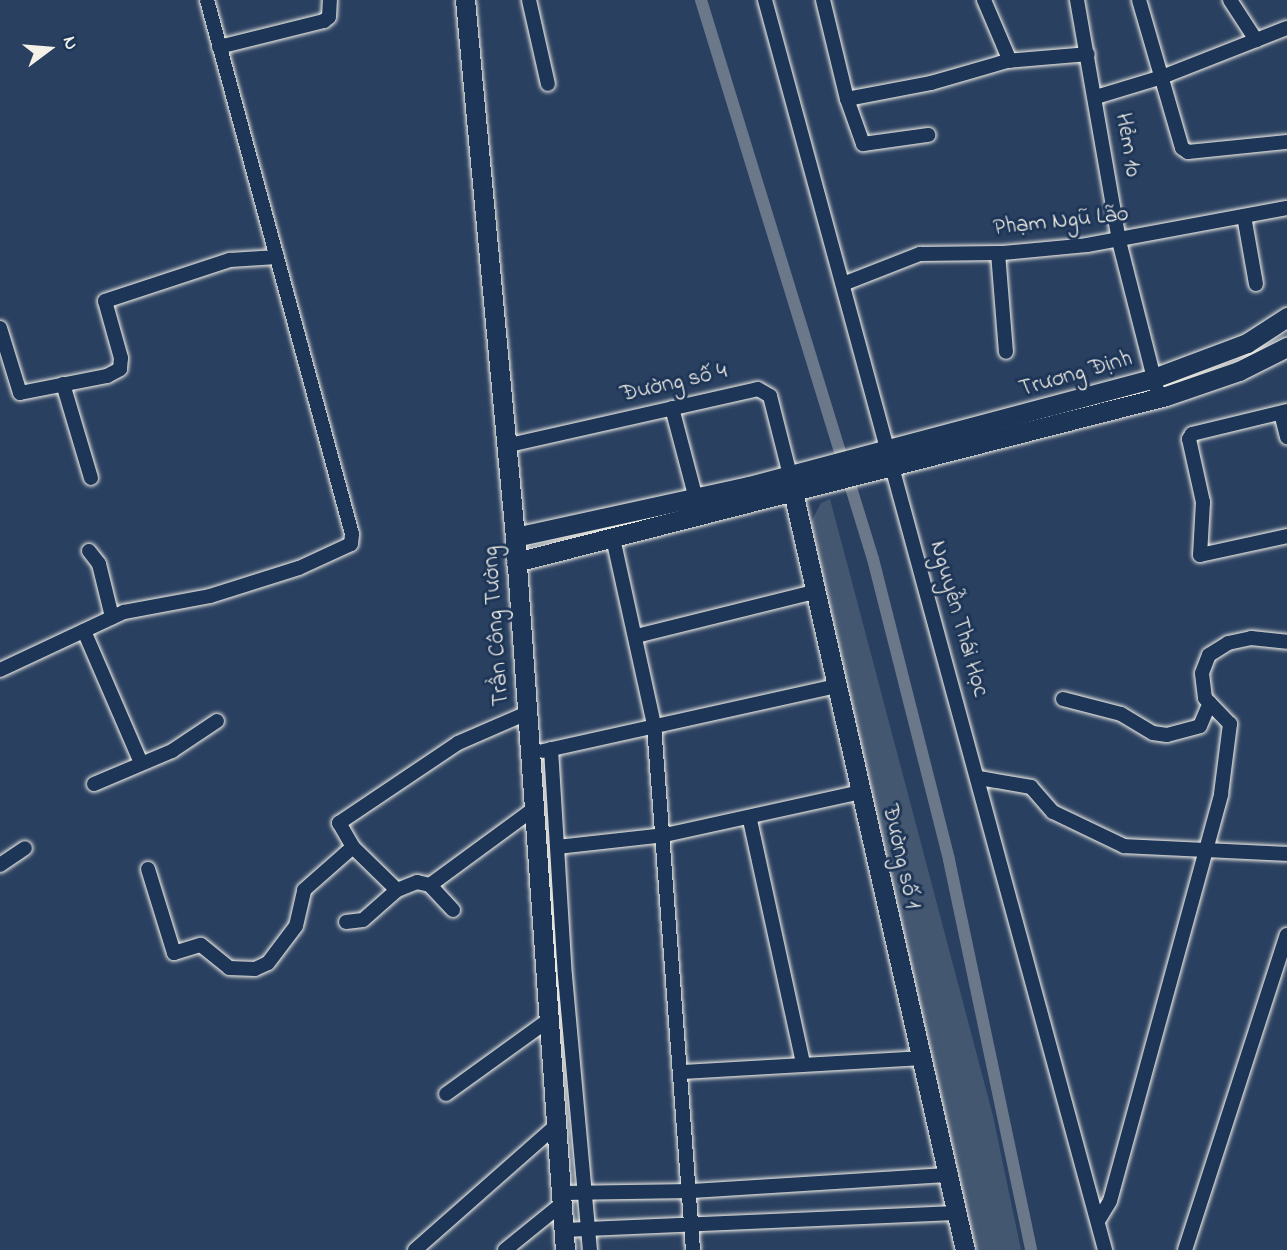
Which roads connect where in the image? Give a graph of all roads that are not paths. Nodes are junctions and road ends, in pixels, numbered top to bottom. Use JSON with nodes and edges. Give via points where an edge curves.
{"nodes":[{"id":1,"x":207,"y":0,"type":"edge"},
{"id":2,"x":330,"y":0,"type":"edge"},
{"id":3,"x":464,"y":0,"type":"edge"},
{"id":4,"x":529,"y":0,"type":"edge"},
{"id":5,"x":765,"y":0,"type":"edge"},
{"id":6,"x":823,"y":0,"type":"edge"},
{"id":7,"x":984,"y":0,"type":"edge"},
{"id":8,"x":1077,"y":0,"type":"edge"},
{"id":9,"x":1139,"y":0,"type":"edge"},
{"id":10,"x":1230,"y":0,"type":"edge"},
{"id":11,"x":1287,"y":27,"type":"edge"},
{"id":12,"x":1256,"y":40,"type":"junction"},
{"id":13,"x":219,"y":47,"type":"junction"},
{"id":14,"x":1088,"y":54,"type":"junction"},
{"id":15,"x":1010,"y":61,"type":"junction"},
{"id":16,"x":1162,"y":77,"type":"junction"},
{"id":17,"x":548,"y":84,"type":"dead end"},
{"id":18,"x":1096,"y":97,"type":"junction"},
{"id":19,"x":847,"y":99,"type":"junction"},
{"id":20,"x":928,"y":135,"type":"dead end"},
{"id":21,"x":1287,"y":142,"type":"edge"},
{"id":22,"x":1287,"y":208,"type":"edge"},
{"id":23,"x":1244,"y":216,"type":"junction"},
{"id":24,"x":1119,"y":241,"type":"junction"},
{"id":25,"x":998,"y":253,"type":"junction"},
{"id":26,"x":277,"y":257,"type":"junction"},
{"id":27,"x":843,"y":284,"type":"junction"},
{"id":28,"x":1256,"y":284,"type":"dead end"},
{"id":29,"x":1287,"y":317,"type":"edge"},
{"id":30,"x":0,"y":328,"type":"edge"},
{"id":31,"x":1287,"y":346,"type":"edge"},
{"id":32,"x":1006,"y":352,"type":"dead end"},
{"id":33,"x":1154,"y":379,"type":"junction"},
{"id":34,"x":62,"y":384,"type":"junction"},
{"id":35,"x":1159,"y":398,"type":"junction"},
{"id":36,"x":672,"y":408,"type":"junction"},
{"id":37,"x":1284,"y":412,"type":"edge"},
{"id":38,"x":1287,"y":437,"type":"edge"},
{"id":39,"x":505,"y":446,"type":"junction"},
{"id":40,"x":881,"y":461,"type":"junction"},
{"id":41,"x":91,"y":478,"type":"dead end"},
{"id":42,"x":802,"y":482,"type":"junction"},
{"id":43,"x":696,"y":499,"type":"junction"},
{"id":44,"x":1287,"y":536,"type":"edge"},
{"id":45,"x":515,"y":537,"type":"junction"},
{"id":46,"x":613,"y":538,"type":"junction"},
{"id":47,"x":89,"y":551,"type":"dead end"},
{"id":48,"x":516,"y":562,"type":"junction"},
{"id":49,"x":814,"y":592,"type":"junction"},
{"id":50,"x":113,"y":617,"type":"junction"},
{"id":51,"x":84,"y":632,"type":"junction"},
{"id":52,"x":636,"y":636,"type":"junction"},
{"id":53,"x":1287,"y":642,"type":"edge"},
{"id":54,"x":0,"y":670,"type":"edge"},
{"id":55,"x":836,"y":686,"type":"junction"},
{"id":56,"x":1063,"y":699,"type":"dead end"},
{"id":57,"x":1210,"y":703,"type":"junction"},
{"id":58,"x":527,"y":713,"type":"junction"},
{"id":59,"x":217,"y":721,"type":"dead end"},
{"id":60,"x":654,"y":724,"type":"junction"},
{"id":61,"x":551,"y":749,"type":"junction"},
{"id":62,"x":531,"y":754,"type":"junction"},
{"id":63,"x":141,"y":764,"type":"junction"},
{"id":64,"x":979,"y":778,"type":"junction"},
{"id":65,"x":94,"y":784,"type":"dead end"},
{"id":66,"x":860,"y":792,"type":"junction"},
{"id":67,"x":535,"y":808,"type":"junction"},
{"id":68,"x":750,"y":820,"type":"junction"},
{"id":69,"x":665,"y":835,"type":"junction"},
{"id":70,"x":353,"y":846,"type":"junction"},
{"id":71,"x":557,"y":847,"type":"junction"},
{"id":72,"x":25,"y":848,"type":"dead end"},
{"id":73,"x":1206,"y":848,"type":"junction"},
{"id":74,"x":1287,"y":855,"type":"edge"},
{"id":75,"x":0,"y":865,"type":"edge"},
{"id":76,"x":148,"y":869,"type":"dead end"},
{"id":77,"x":430,"y":885,"type":"junction"},
{"id":78,"x":397,"y":890,"type":"junction"},
{"id":79,"x":453,"y":910,"type":"dead end"},
{"id":80,"x":346,"y":922,"type":"dead end"},
{"id":81,"x":1287,"y":935,"type":"edge"},
{"id":82,"x":550,"y":1019,"type":"junction"},
{"id":83,"x":920,"y":1058,"type":"junction"},
{"id":84,"x":803,"y":1063,"type":"junction"},
{"id":85,"x":681,"y":1072,"type":"junction"},
{"id":86,"x":446,"y":1094,"type":"dead end"},
{"id":87,"x":558,"y":1125,"type":"junction"},
{"id":88,"x":946,"y":1175,"type":"junction"},
{"id":89,"x":692,"y":1191,"type":"junction"},
{"id":90,"x":586,"y":1194,"type":"junction"},
{"id":91,"x":563,"y":1198,"type":"junction"},
{"id":92,"x":956,"y":1213,"type":"junction"},
{"id":93,"x":1098,"y":1221,"type":"junction"},
{"id":94,"x":692,"y":1227,"type":"junction"},
{"id":95,"x":589,"y":1231,"type":"junction"},
{"id":96,"x":564,"y":1240,"type":"edge"},
{"id":97,"x":415,"y":1250,"type":"edge"},
{"id":98,"x":505,"y":1250,"type":"edge"},
{"id":99,"x":590,"y":1250,"type":"edge"},
{"id":100,"x":693,"y":1250,"type":"edge"},
{"id":101,"x":965,"y":1250,"type":"edge"},
{"id":102,"x":1105,"y":1250,"type":"edge"},
{"id":103,"x":1185,"y":1250,"type":"edge"}],
"edges":[{"from":1,"to":13,"type":"street"},
{"from":2,"to":13,"type":"street","via":[[329,17],[324,21]]},
{"from":3,"to":39,"type":"main road","name":"Trần Công Tường"},
{"from":4,"to":17,"type":"street"},
{"from":5,"to":27,"type":"street","name":"Nguyễn Thái Học"},
{"from":6,"to":19,"type":"street"},
{"from":7,"to":15,"type":"street"},
{"from":8,"to":14,"type":"street","name":"Hẻm 10"},
{"from":9,"to":16,"type":"street"},
{"from":10,"to":12,"type":"street"},
{"from":11,"to":12,"type":"street"},
{"from":12,"to":16,"type":"street"},
{"from":13,"to":26,"type":"street"},
{"from":14,"to":15,"type":"street"},
{"from":14,"to":18,"type":"street","name":"Hẻm 10"},
{"from":15,"to":19,"type":"street","via":[[932,83]]},
{"from":16,"to":18,"type":"street"},
{"from":16,"to":21,"type":"street","via":[[1182,148],[1188,152]]},
{"from":18,"to":24,"type":"street","name":"Hẻm 10"},
{"from":19,"to":20,"type":"street","via":[[863,144]]},
{"from":22,"to":23,"type":"street","name":"Phạm Ngũ Lão"},
{"from":23,"to":24,"type":"street","name":"Phạm Ngũ Lão"},
{"from":23,"to":28,"type":"street"},
{"from":24,"to":25,"type":"street","name":"Phạm Ngũ Lão"},
{"from":24,"to":33,"type":"street","name":"Hẻm 10"},
{"from":25,"to":27,"type":"street","name":"Phạm Ngũ Lão","via":[[920,254]]},
{"from":25,"to":32,"type":"street"},
{"from":26,"to":34,"type":"street","via":[[230,260],[105,301],[120,369]]},
{"from":26,"to":50,"type":"street","via":[[351,544],[299,568],[210,596]]},
{"from":27,"to":40,"type":"street","name":"Nguyễn Thái Học"},
{"from":29,"to":33,"type":"main road","name":"Trương Định","via":[[1247,343]]},
{"from":30,"to":34,"type":"street","via":[[20,393]]},
{"from":31,"to":35,"type":"main road","name":"Trương Định","via":[[1202,386]]},
{"from":33,"to":35,"type":"street","name":"Hẻm 10"},
{"from":33,"to":40,"type":"main road","name":"Trương Định"},
{"from":34,"to":41,"type":"street"},
{"from":35,"to":40,"type":"main road","name":"Trương Định"},
{"from":36,"to":39,"type":"street","name":"Đường số 4"},
{"from":36,"to":42,"type":"street","name":"Đường số 4","via":[[766,391]]},
{"from":36,"to":43,"type":"street"},
{"from":37,"to":38,"type":"street"},
{"from":37,"to":44,"type":"street","via":[[1189,439],[1203,502],[1200,555]]},
{"from":39,"to":45,"type":"main road","name":"Trần Công Tường"},
{"from":40,"to":42,"type":"main road"},
{"from":40,"to":64,"type":"street","name":"Nguyễn Thái Học"},
{"from":42,"to":43,"type":"main road"},
{"from":42,"to":46,"type":"main road"},
{"from":42,"to":49,"type":"main road","name":"Đường số 1"},
{"from":43,"to":45,"type":"main road"},
{"from":45,"to":48,"type":"main road","name":"Trần Công Tường"},
{"from":46,"to":48,"type":"main road"},
{"from":46,"to":52,"type":"street"},
{"from":47,"to":50,"type":"street","via":[[99,564]]},
{"from":48,"to":58,"type":"main road","name":"Trần Công Tường"},
{"from":49,"to":52,"type":"street"},
{"from":49,"to":55,"type":"main road","name":"Đường số 1"},
{"from":50,"to":51,"type":"street"},
{"from":51,"to":54,"type":"street"},
{"from":51,"to":63,"type":"street"},
{"from":52,"to":60,"type":"street"},
{"from":53,"to":57,"type":"street","via":[[1251,638],[1216,649],[1202,673],[1201,690]]},
{"from":55,"to":60,"type":"street"},
{"from":55,"to":66,"type":"main road","name":"Đường số 1"},
{"from":56,"to":57,"type":"street","via":[[1112,710],[1153,733],[1167,735],[1200,726]]},
{"from":57,"to":73,"type":"street","via":[[1226,717],[1231,737]]},
{"from":58,"to":62,"type":"main road","name":"Trần Công Tường"},
{"from":58,"to":70,"type":"street","via":[[458,743],[338,823]]},
{"from":59,"to":63,"type":"street","via":[[172,751]]},
{"from":60,"to":61,"type":"street"},
{"from":60,"to":69,"type":"street"},
{"from":61,"to":62,"type":"street"},
{"from":61,"to":71,"type":"street"},
{"from":62,"to":67,"type":"main road","name":"Trần Công Tường"},
{"from":63,"to":65,"type":"street"},
{"from":64,"to":73,"type":"street","via":[[1031,787],[1053,812],[1124,846]]},
{"from":64,"to":93,"type":"street","name":"Nguyễn Thái Học"},
{"from":66,"to":68,"type":"street"},
{"from":66,"to":83,"type":"main road","name":"Đường số 1"},
{"from":67,"to":77,"type":"street"},
{"from":67,"to":82,"type":"main road","name":"Trần Công Tường"},
{"from":68,"to":69,"type":"street"},
{"from":68,"to":84,"type":"street"},
{"from":69,"to":71,"type":"street"},
{"from":69,"to":85,"type":"street"},
{"from":70,"to":76,"type":"street","via":[[303,894],[296,926],[268,963],[255,969],[245,965],[229,968],[201,945],[174,953]]},
{"from":70,"to":78,"type":"street"},
{"from":71,"to":90,"type":"street"},
{"from":72,"to":75,"type":"street"},
{"from":73,"to":74,"type":"street"},
{"from":73,"to":93,"type":"street","via":[[1110,1201]]},
{"from":77,"to":78,"type":"street","via":[[417,883]]},
{"from":77,"to":79,"type":"street"},
{"from":78,"to":80,"type":"street","via":[[363,920]]},
{"from":81,"to":103,"type":"street"},
{"from":82,"to":86,"type":"street"},
{"from":82,"to":87,"type":"main road","name":"Trần Công Tường"},
{"from":83,"to":84,"type":"street"},
{"from":83,"to":88,"type":"main road","name":"Đường số 1"},
{"from":84,"to":85,"type":"street"},
{"from":85,"to":89,"type":"street"},
{"from":87,"to":91,"type":"main road","name":"Trần Công Tường"},
{"from":87,"to":97,"type":"street"},
{"from":88,"to":89,"type":"street"},
{"from":88,"to":92,"type":"main road","name":"Đường số 1"},
{"from":89,"to":90,"type":"street"},
{"from":89,"to":94,"type":"street"},
{"from":90,"to":91,"type":"street"},
{"from":90,"to":95,"type":"street"},
{"from":91,"to":96,"type":"main road","name":"Trần Công Tường"},
{"from":91,"to":98,"type":"street"},
{"from":92,"to":94,"type":"street"},
{"from":92,"to":101,"type":"main road","name":"Đường số 1"},
{"from":93,"to":102,"type":"street","name":"Nguyễn Thái Học"},
{"from":94,"to":95,"type":"street"},
{"from":94,"to":100,"type":"street"},
{"from":95,"to":96,"type":"street"},
{"from":95,"to":99,"type":"street"}]}
